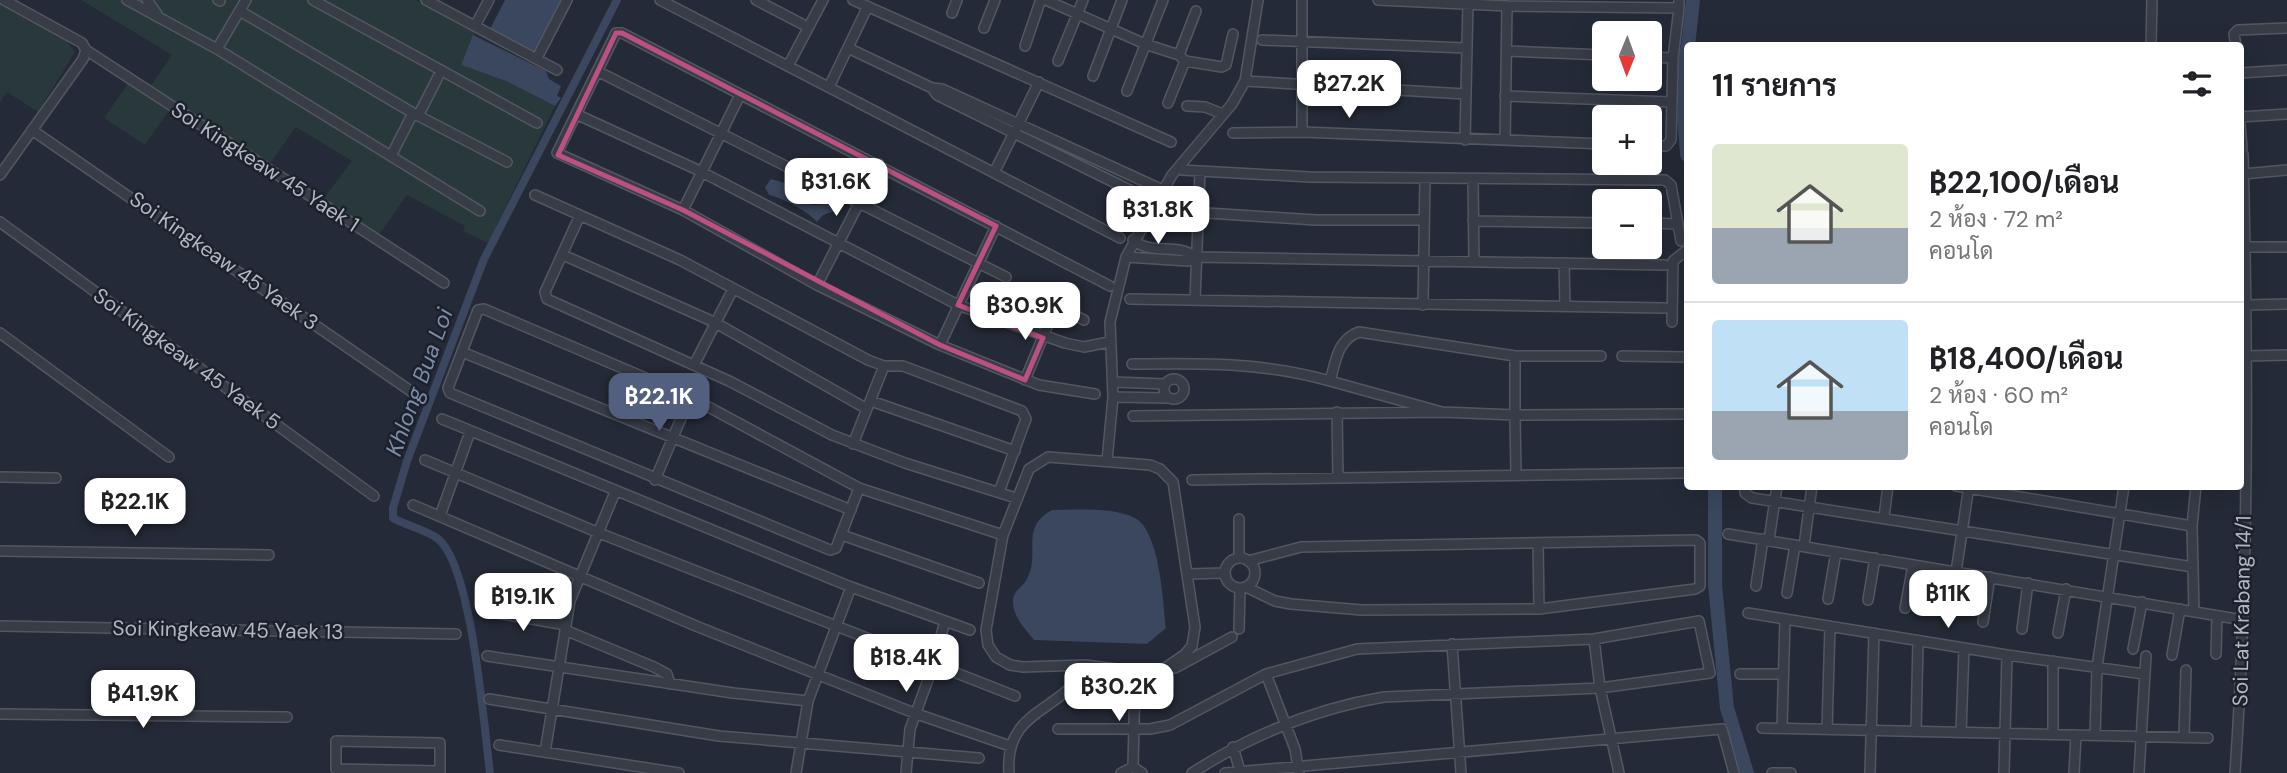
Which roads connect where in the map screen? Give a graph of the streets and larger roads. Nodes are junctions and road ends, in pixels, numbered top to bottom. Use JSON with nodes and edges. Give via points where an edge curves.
{"nodes":[{"id":1,"x":4,"y":0,"type":"edge"},
{"id":2,"x":127,"y":0,"type":"edge"},
{"id":3,"x":147,"y":0,"type":"edge"},
{"id":4,"x":246,"y":0,"type":"edge"},
{"id":5,"x":313,"y":0,"type":"edge"},
{"id":6,"x":426,"y":0,"type":"edge"},
{"id":7,"x":489,"y":0,"type":"edge"},
{"id":8,"x":567,"y":0,"type":"edge"},
{"id":9,"x":660,"y":0,"type":"edge"},
{"id":10,"x":756,"y":0,"type":"edge"},
{"id":11,"x":823,"y":0,"type":"edge"},
{"id":12,"x":853,"y":0,"type":"edge"},
{"id":13,"x":957,"y":0,"type":"edge"},
{"id":14,"x":995,"y":0,"type":"edge"},
{"id":15,"x":1083,"y":0,"type":"edge"},
{"id":16,"x":1122,"y":0,"type":"edge"},
{"id":17,"x":1163,"y":0,"type":"edge"},
{"id":18,"x":1258,"y":0,"type":"edge"},
{"id":19,"x":1302,"y":0,"type":"edge"},
{"id":20,"x":1378,"y":0,"type":"edge"},
{"id":21,"x":2152,"y":0,"type":"edge"},
{"id":22,"x":1042,"y":1,"type":"edge"},
{"id":23,"x":1468,"y":2,"type":"edge"},
{"id":24,"x":1679,"y":4,"type":"edge"},
{"id":25,"x":1507,"y":6,"type":"junction"},
{"id":26,"x":867,"y":8,"type":"junction"},
{"id":27,"x":240,"y":11,"type":"junction"},
{"id":28,"x":1196,"y":11,"type":"dead end"},
{"id":29,"x":952,"y":13,"type":"dead end"},
{"id":30,"x":1078,"y":13,"type":"junction"},
{"id":31,"x":160,"y":18,"type":"junction"},
{"id":32,"x":802,"y":24,"type":"dead end"},
{"id":33,"x":475,"y":26,"type":"junction"},
{"id":34,"x":984,"y":27,"type":"dead end"},
{"id":35,"x":2287,"y":28,"type":"edge"},
{"id":36,"x":1111,"y":29,"type":"junction"},
{"id":37,"x":1233,"y":34,"type":"dead end"},
{"id":38,"x":1262,"y":40,"type":"dead end"},
{"id":39,"x":1303,"y":42,"type":"junction"},
{"id":40,"x":2151,"y":42,"type":"edge"},
{"id":41,"x":2235,"y":42,"type":"edge"},
{"id":42,"x":1145,"y":44,"type":"junction"},
{"id":43,"x":1025,"y":46,"type":"dead end"},
{"id":44,"x":848,"y":48,"type":"junction"},
{"id":45,"x":1466,"y":48,"type":"junction"},
{"id":46,"x":217,"y":49,"type":"junction"},
{"id":47,"x":86,"y":50,"type":"junction"},
{"id":48,"x":1507,"y":51,"type":"junction"},
{"id":49,"x":1592,"y":54,"type":"edge"},
{"id":50,"x":537,"y":58,"type":"junction"},
{"id":51,"x":1182,"y":58,"type":"junction"},
{"id":52,"x":1662,"y":58,"type":"edge"},
{"id":53,"x":1673,"y":58,"type":"junction"},
{"id":54,"x":1058,"y":61,"type":"dead end"},
{"id":55,"x":788,"y":66,"type":"junction"},
{"id":56,"x":558,"y":70,"type":"dead end"},
{"id":57,"x":2287,"y":70,"type":"edge"},
{"id":58,"x":597,"y":71,"type":"junction"},
{"id":59,"x":2244,"y":73,"type":"edge"},
{"id":60,"x":1093,"y":76,"type":"dead end"},
{"id":61,"x":438,"y":77,"type":"dead end"},
{"id":62,"x":1245,"y":81,"type":"junction"},
{"id":63,"x":1039,"y":82,"type":"junction"},
{"id":64,"x":1304,"y":85,"type":"junction"},
{"id":65,"x":829,"y":87,"type":"junction"},
{"id":66,"x":932,"y":88,"type":"junction"},
{"id":67,"x":1127,"y":92,"type":"dead end"},
{"id":68,"x":1465,"y":94,"type":"junction"},
{"id":69,"x":740,"y":95,"type":"junction"},
{"id":70,"x":1505,"y":96,"type":"junction"},
{"id":71,"x":1671,"y":102,"type":"junction"},
{"id":72,"x":1168,"y":103,"type":"dead end"},
{"id":73,"x":1187,"y":106,"type":"dead end"},
{"id":74,"x":416,"y":114,"type":"junction"},
{"id":75,"x":576,"y":114,"type":"junction"},
{"id":76,"x":1223,"y":114,"type":"junction"},
{"id":77,"x":2287,"y":114,"type":"edge"},
{"id":78,"x":2244,"y":117,"type":"edge"},
{"id":79,"x":1019,"y":122,"type":"junction"},
{"id":80,"x":537,"y":123,"type":"dead end"},
{"id":81,"x":32,"y":130,"type":"junction"},
{"id":82,"x":1302,"y":132,"type":"junction"},
{"id":83,"x":720,"y":133,"type":"junction"},
{"id":84,"x":1013,"y":133,"type":"junction"},
{"id":85,"x":1233,"y":133,"type":"dead end"},
{"id":86,"x":1465,"y":140,"type":"junction"},
{"id":87,"x":1505,"y":140,"type":"junction"},
{"id":88,"x":1171,"y":142,"type":"dead end"},
{"id":89,"x":1592,"y":143,"type":"edge"},
{"id":90,"x":1662,"y":145,"type":"edge"},
{"id":91,"x":391,"y":156,"type":"junction"},
{"id":92,"x":507,"y":162,"type":"dead end"},
{"id":93,"x":879,"y":164,"type":"junction"},
{"id":94,"x":1182,"y":170,"type":"dead end"},
{"id":95,"x":2287,"y":170,"type":"edge"},
{"id":96,"x":700,"y":171,"type":"junction"},
{"id":97,"x":1200,"y":172,"type":"junction"},
{"id":98,"x":994,"y":173,"type":"junction"},
{"id":99,"x":2244,"y":174,"type":"edge"},
{"id":100,"x":0,"y":175,"type":"edge"},
{"id":101,"x":1424,"y":178,"type":"junction"},
{"id":102,"x":1473,"y":178,"type":"junction"},
{"id":103,"x":1163,"y":190,"type":"junction"},
{"id":104,"x":535,"y":195,"type":"dead end"},
{"id":105,"x":860,"y":203,"type":"junction"},
{"id":106,"x":1159,"y":206,"type":"junction"},
{"id":107,"x":683,"y":210,"type":"junction"},
{"id":108,"x":480,"y":211,"type":"dead end"},
{"id":109,"x":1198,"y":213,"type":"junction"},
{"id":110,"x":580,"y":215,"type":"junction"},
{"id":111,"x":1424,"y":220,"type":"junction"},
{"id":112,"x":1473,"y":221,"type":"junction"},
{"id":113,"x":0,"y":222,"type":"edge"},
{"id":114,"x":1592,"y":223,"type":"edge"},
{"id":115,"x":1662,"y":223,"type":"edge"},
{"id":116,"x":1678,"y":224,"type":"junction"},
{"id":117,"x":996,"y":226,"type":"junction"},
{"id":118,"x":2244,"y":232,"type":"edge"},
{"id":119,"x":1120,"y":238,"type":"dead end"},
{"id":120,"x":1133,"y":240,"type":"junction"},
{"id":121,"x":1681,"y":241,"type":"dead end"},
{"id":122,"x":839,"y":245,"type":"junction"},
{"id":123,"x":2246,"y":247,"type":"junction"},
{"id":124,"x":2287,"y":247,"type":"edge"},
{"id":125,"x":1684,"y":252,"type":"edge"},
{"id":126,"x":563,"y":255,"type":"junction"},
{"id":127,"x":1126,"y":257,"type":"junction"},
{"id":128,"x":1195,"y":257,"type":"junction"},
{"id":129,"x":1474,"y":262,"type":"junction"},
{"id":130,"x":978,"y":263,"type":"junction"},
{"id":131,"x":1423,"y":263,"type":"junction"},
{"id":132,"x":1564,"y":263,"type":"junction"},
{"id":133,"x":1665,"y":265,"type":"dead end"},
{"id":134,"x":1006,"y":277,"type":"dead end"},
{"id":135,"x":444,"y":283,"type":"dead end"},
{"id":136,"x":817,"y":285,"type":"junction"},
{"id":137,"x":1110,"y":286,"type":"dead end"},
{"id":138,"x":733,"y":289,"type":"junction"},
{"id":139,"x":1130,"y":299,"type":"dead end"},
{"id":140,"x":1195,"y":300,"type":"junction"},
{"id":141,"x":2287,"y":304,"type":"edge"},
{"id":142,"x":1423,"y":305,"type":"junction"},
{"id":143,"x":2247,"y":305,"type":"junction"},
{"id":144,"x":958,"y":306,"type":"junction"},
{"id":145,"x":1565,"y":306,"type":"junction"},
{"id":146,"x":1048,"y":307,"type":"junction"},
{"id":147,"x":1665,"y":308,"type":"dead end"},
{"id":148,"x":1006,"y":310,"type":"dead end"},
{"id":149,"x":1084,"y":320,"type":"dead end"},
{"id":150,"x":1672,"y":321,"type":"dead end"},
{"id":151,"x":714,"y":322,"type":"junction"},
{"id":152,"x":0,"y":333,"type":"edge"},
{"id":153,"x":1043,"y":338,"type":"junction"},
{"id":154,"x":1109,"y":342,"type":"junction"},
{"id":155,"x":940,"y":345,"type":"junction"},
{"id":156,"x":2244,"y":351,"type":"edge"},
{"id":157,"x":462,"y":352,"type":"junction"},
{"id":158,"x":2287,"y":355,"type":"edge"},
{"id":159,"x":1515,"y":356,"type":"junction"},
{"id":160,"x":1601,"y":356,"type":"dead end"},
{"id":161,"x":1622,"y":356,"type":"dead end"},
{"id":162,"x":1684,"y":357,"type":"edge"},
{"id":163,"x":1173,"y":363,"type":"junction"},
{"id":164,"x":1132,"y":364,"type":"dead end"},
{"id":165,"x":694,"y":365,"type":"junction"},
{"id":166,"x":884,"y":366,"type":"junction"},
{"id":167,"x":1025,"y":380,"type":"junction"},
{"id":168,"x":1169,"y":381,"type":"junction"},
{"id":169,"x":1329,"y":381,"type":"junction"},
{"id":170,"x":1113,"y":382,"type":"junction"},
{"id":171,"x":1363,"y":391,"type":"junction"},
{"id":172,"x":415,"y":394,"type":"dead end"},
{"id":173,"x":1095,"y":394,"type":"dead end"},
{"id":174,"x":690,"y":397,"type":"junction"},
{"id":175,"x":1113,"y":397,"type":"junction"},
{"id":176,"x":1171,"y":398,"type":"junction"},
{"id":177,"x":869,"y":405,"type":"junction"},
{"id":178,"x":1362,"y":411,"type":"junction"},
{"id":179,"x":1337,"y":412,"type":"junction"},
{"id":180,"x":1442,"y":412,"type":"junction"},
{"id":181,"x":1173,"y":414,"type":"junction"},
{"id":182,"x":1684,"y":414,"type":"edge"},
{"id":183,"x":1515,"y":415,"type":"junction"},
{"id":184,"x":1133,"y":416,"type":"dead end"},
{"id":185,"x":442,"y":419,"type":"dead end"},
{"id":186,"x":470,"y":432,"type":"junction"},
{"id":187,"x":673,"y":439,"type":"junction"},
{"id":188,"x":853,"y":444,"type":"junction"},
{"id":189,"x":1015,"y":450,"type":"junction"},
{"id":190,"x":169,"y":457,"type":"dead end"},
{"id":191,"x":425,"y":460,"type":"dead end"},
{"id":192,"x":1107,"y":461,"type":"junction"},
{"id":193,"x":455,"y":473,"type":"junction"},
{"id":194,"x":1684,"y":473,"type":"edge"},
{"id":195,"x":1516,"y":475,"type":"junction"},
{"id":196,"x":0,"y":477,"type":"edge"},
{"id":197,"x":56,"y":478,"type":"dead end"},
{"id":198,"x":1338,"y":478,"type":"junction"},
{"id":199,"x":655,"y":480,"type":"junction"},
{"id":200,"x":1192,"y":480,"type":"dead end"},
{"id":201,"x":859,"y":488,"type":"junction"},
{"id":202,"x":1745,"y":490,"type":"edge"},
{"id":203,"x":1777,"y":490,"type":"edge"},
{"id":204,"x":1812,"y":490,"type":"edge"},
{"id":205,"x":1887,"y":490,"type":"edge"},
{"id":206,"x":1968,"y":490,"type":"edge"},
{"id":207,"x":1980,"y":490,"type":"edge"},
{"id":208,"x":2123,"y":490,"type":"edge"},
{"id":209,"x":2196,"y":490,"type":"edge"},
{"id":210,"x":2242,"y":490,"type":"edge"},
{"id":211,"x":615,"y":492,"type":"junction"},
{"id":212,"x":999,"y":492,"type":"junction"},
{"id":213,"x":373,"y":496,"type":"dead end"},
{"id":214,"x":1016,"y":498,"type":"junction"},
{"id":215,"x":1776,"y":500,"type":"junction"},
{"id":216,"x":413,"y":505,"type":"dead end"},
{"id":217,"x":1810,"y":505,"type":"junction"},
{"id":218,"x":850,"y":510,"type":"junction"},
{"id":219,"x":2120,"y":513,"type":"junction"},
{"id":220,"x":440,"y":516,"type":"junction"},
{"id":221,"x":1884,"y":517,"type":"junction"},
{"id":222,"x":1239,"y":519,"type":"dead end"},
{"id":223,"x":2192,"y":526,"type":"junction"},
{"id":224,"x":1962,"y":530,"type":"junction"},
{"id":225,"x":598,"y":533,"type":"junction"},
{"id":226,"x":1728,"y":534,"type":"dead end"},
{"id":227,"x":842,"y":535,"type":"junction"},
{"id":228,"x":1003,"y":535,"type":"junction"},
{"id":229,"x":1766,"y":540,"type":"junction"},
{"id":230,"x":1538,"y":543,"type":"junction"},
{"id":231,"x":1799,"y":546,"type":"junction"},
{"id":232,"x":0,"y":551,"type":"edge"},
{"id":233,"x":1836,"y":552,"type":"junction"},
{"id":234,"x":2114,"y":553,"type":"junction"},
{"id":235,"x":269,"y":555,"type":"dead end"},
{"id":236,"x":1875,"y":558,"type":"junction"},
{"id":237,"x":1244,"y":560,"type":"junction"},
{"id":238,"x":1913,"y":565,"type":"junction"},
{"id":239,"x":2193,"y":567,"type":"junction"},
{"id":240,"x":1954,"y":571,"type":"junction"},
{"id":241,"x":1225,"y":573,"type":"junction"},
{"id":242,"x":1188,"y":574,"type":"junction"},
{"id":243,"x":580,"y":577,"type":"junction"},
{"id":244,"x":1990,"y":577,"type":"junction"},
{"id":245,"x":979,"y":583,"type":"dead end"},
{"id":246,"x":2028,"y":583,"type":"junction"},
{"id":247,"x":1756,"y":586,"type":"dead end"},
{"id":248,"x":851,"y":587,"type":"junction"},
{"id":249,"x":1243,"y":587,"type":"junction"},
{"id":250,"x":2066,"y":589,"type":"junction"},
{"id":251,"x":1787,"y":593,"type":"dead end"},
{"id":252,"x":2107,"y":596,"type":"junction"},
{"id":253,"x":1828,"y":598,"type":"dead end"},
{"id":254,"x":1868,"y":600,"type":"dead end"},
{"id":255,"x":2142,"y":602,"type":"junction"},
{"id":256,"x":1905,"y":608,"type":"dead end"},
{"id":257,"x":1539,"y":609,"type":"junction"},
{"id":258,"x":2179,"y":609,"type":"junction"},
{"id":259,"x":1946,"y":610,"type":"dead end"},
{"id":260,"x":485,"y":611,"type":"dead end"},
{"id":261,"x":2194,"y":612,"type":"junction"},
{"id":262,"x":1748,"y":613,"type":"dead end"},
{"id":263,"x":2217,"y":615,"type":"junction"},
{"id":264,"x":1784,"y":619,"type":"junction"},
{"id":265,"x":2243,"y":620,"type":"junction"},
{"id":266,"x":944,"y":621,"type":"junction"},
{"id":267,"x":1983,"y":622,"type":"dead end"},
{"id":268,"x":0,"y":626,"type":"edge"},
{"id":269,"x":836,"y":626,"type":"junction"},
{"id":270,"x":1830,"y":626,"type":"junction"},
{"id":271,"x":566,"y":628,"type":"junction"},
{"id":272,"x":1239,"y":629,"type":"dead end"},
{"id":273,"x":2022,"y":629,"type":"dead end"},
{"id":274,"x":970,"y":630,"type":"dead end"},
{"id":275,"x":1874,"y":633,"type":"junction"},
{"id":276,"x":2058,"y":633,"type":"dead end"},
{"id":277,"x":456,"y":634,"type":"dead end"},
{"id":278,"x":1232,"y":637,"type":"dead end"},
{"id":279,"x":1594,"y":639,"type":"junction"},
{"id":280,"x":1919,"y":640,"type":"junction"},
{"id":281,"x":1452,"y":644,"type":"junction"},
{"id":282,"x":1964,"y":648,"type":"junction"},
{"id":283,"x":2133,"y":649,"type":"dead end"},
{"id":284,"x":2172,"y":654,"type":"dead end"},
{"id":285,"x":2216,"y":654,"type":"dead end"},
{"id":286,"x":2007,"y":655,"type":"junction"},
{"id":287,"x":487,"y":656,"type":"dead end"},
{"id":288,"x":2146,"y":656,"type":"dead end"},
{"id":289,"x":2053,"y":661,"type":"junction"},
{"id":290,"x":1085,"y":665,"type":"junction"},
{"id":291,"x":933,"y":666,"type":"junction"},
{"id":292,"x":2097,"y":667,"type":"junction"},
{"id":293,"x":559,"y":668,"type":"junction"},
{"id":294,"x":2186,"y":670,"type":"dead end"},
{"id":295,"x":1266,"y":674,"type":"junction"},
{"id":296,"x":1740,"y":674,"type":"dead end"},
{"id":297,"x":1783,"y":674,"type":"junction"},
{"id":298,"x":2144,"y":674,"type":"junction"},
{"id":299,"x":817,"y":675,"type":"junction"},
{"id":300,"x":1107,"y":679,"type":"dead end"},
{"id":301,"x":1135,"y":680,"type":"junction"},
{"id":302,"x":670,"y":684,"type":"junction"},
{"id":303,"x":1600,"y":688,"type":"junction"},
{"id":304,"x":1015,"y":696,"type":"dead end"},
{"id":305,"x":1455,"y":696,"type":"junction"},
{"id":306,"x":489,"y":699,"type":"dead end"},
{"id":307,"x":808,"y":701,"type":"junction"},
{"id":308,"x":552,"y":710,"type":"junction"},
{"id":309,"x":914,"y":713,"type":"junction"},
{"id":310,"x":0,"y":714,"type":"edge"},
{"id":311,"x":287,"y":717,"type":"dead end"},
{"id":312,"x":1286,"y":724,"type":"junction"},
{"id":313,"x":1762,"y":728,"type":"dead end"},
{"id":314,"x":1782,"y":728,"type":"junction"},
{"id":315,"x":1058,"y":729,"type":"dead end"},
{"id":316,"x":1134,"y":729,"type":"junction"},
{"id":317,"x":1827,"y":729,"type":"junction"},
{"id":318,"x":1871,"y":730,"type":"junction"},
{"id":319,"x":1916,"y":731,"type":"junction"},
{"id":320,"x":1961,"y":732,"type":"junction"},
{"id":321,"x":2005,"y":733,"type":"junction"},
{"id":322,"x":2053,"y":734,"type":"junction"},
{"id":323,"x":2076,"y":735,"type":"junction"},
{"id":324,"x":2095,"y":735,"type":"junction"},
{"id":325,"x":2141,"y":736,"type":"junction"},
{"id":326,"x":2184,"y":737,"type":"junction"},
{"id":327,"x":2208,"y":738,"type":"dead end"},
{"id":328,"x":1610,"y":740,"type":"junction"},
{"id":329,"x":800,"y":743,"type":"junction"},
{"id":330,"x":499,"y":745,"type":"dead end"},
{"id":331,"x":1010,"y":746,"type":"junction"},
{"id":332,"x":1233,"y":747,"type":"junction"},
{"id":333,"x":1459,"y":751,"type":"junction"},
{"id":334,"x":545,"y":752,"type":"junction"},
{"id":335,"x":907,"y":752,"type":"junction"},
{"id":336,"x":979,"y":758,"type":"dead end"},
{"id":337,"x":1133,"y":767,"type":"junction"},
{"id":338,"x":1299,"y":769,"type":"edge"},
{"id":339,"x":1240,"y":771,"type":"junction"},
{"id":340,"x":366,"y":772,"type":"edge"},
{"id":341,"x":440,"y":772,"type":"edge"},
{"id":342,"x":679,"y":773,"type":"edge"},
{"id":343,"x":796,"y":773,"type":"edge"},
{"id":344,"x":906,"y":773,"type":"edge"},
{"id":345,"x":1009,"y":773,"type":"edge"},
{"id":346,"x":1121,"y":773,"type":"edge"},
{"id":347,"x":1142,"y":773,"type":"edge"},
{"id":348,"x":1192,"y":773,"type":"edge"},
{"id":349,"x":1225,"y":773,"type":"edge"},
{"id":350,"x":1461,"y":773,"type":"edge"},
{"id":351,"x":1619,"y":773,"type":"edge"},
{"id":352,"x":1734,"y":773,"type":"edge"},
{"id":353,"x":1772,"y":773,"type":"edge"},
{"id":354,"x":1791,"y":773,"type":"edge"},
{"id":355,"x":1870,"y":773,"type":"edge"},
{"id":356,"x":2004,"y":773,"type":"edge"},
{"id":357,"x":2074,"y":773,"type":"edge"},
{"id":358,"x":2139,"y":773,"type":"edge"},
{"id":359,"x":2235,"y":773,"type":"edge"}],
"edges":[{"from":1,"to":47,"type":"street","name":"Soi Kingkeaw 45 Yaek 1","via":[[82,43]]},
{"from":2,"to":31,"type":"street"},
{"from":3,"to":31,"type":"street"},
{"from":4,"to":27,"type":"street"},
{"from":5,"to":80,"type":"street"},
{"from":6,"to":33,"type":"street"},
{"from":7,"to":33,"type":"street"},
{"from":8,"to":50,"type":"street"},
{"from":9,"to":55,"type":"street"},
{"from":10,"to":32,"type":"street"},
{"from":11,"to":55,"type":"street"},
{"from":12,"to":26,"type":"street"},
{"from":13,"to":29,"type":"street"},
{"from":14,"to":34,"type":"street"},
{"from":15,"to":30,"type":"street"},
{"from":16,"to":36,"type":"street"},
{"from":17,"to":42,"type":"street"},
{"from":18,"to":62,"type":"street"},
{"from":19,"to":39,"type":"street"},
{"from":20,"to":23,"type":"street"},
{"from":21,"to":40,"type":"street"},
{"from":22,"to":30,"type":"street"},
{"from":22,"to":43,"type":"street"},
{"from":23,"to":25,"type":"street"},
{"from":23,"to":45,"type":"street"},
{"from":24,"to":25,"type":"street"},
{"from":24,"to":53,"type":"street"},
{"from":25,"to":48,"type":"street"},
{"from":26,"to":44,"type":"street"},
{"from":26,"to":63,"type":"street"},
{"from":27,"to":46,"type":"street"},
{"from":27,"to":74,"type":"street"},
{"from":28,"to":51,"type":"street"},
{"from":30,"to":36,"type":"street"},
{"from":30,"to":54,"type":"street"},
{"from":31,"to":46,"type":"street"},
{"from":33,"to":50,"type":"street"},
{"from":35,"to":41,"type":"street","via":[[2238,30]]},
{"from":36,"to":42,"type":"street"},
{"from":36,"to":60,"type":"street"},
{"from":37,"to":51,"type":"street","via":[[1224,67]]},
{"from":38,"to":39,"type":"street"},
{"from":39,"to":45,"type":"street"},
{"from":39,"to":64,"type":"street"},
{"from":42,"to":51,"type":"street"},
{"from":42,"to":67,"type":"street"},
{"from":44,"to":65,"type":"street"},
{"from":44,"to":66,"type":"street"},
{"from":45,"to":68,"type":"street"},
{"from":46,"to":91,"type":"street"},
{"from":47,"to":81,"type":"street"},
{"from":47,"to":135,"type":"street","name":"Soi Kingkeaw 45 Yaek 1"},
{"from":48,"to":49,"type":"street"},
{"from":48,"to":70,"type":"street"},
{"from":50,"to":56,"type":"street"},
{"from":51,"to":72,"type":"street"},
{"from":52,"to":53,"type":"street"},
{"from":53,"to":71,"type":"street"},
{"from":55,"to":65,"type":"street"},
{"from":57,"to":59,"type":"street"},
{"from":58,"to":69,"type":"street","via":[[618,32]]},
{"from":58,"to":75,"type":"street"},
{"from":58,"to":83,"type":"street"},
{"from":61,"to":74,"type":"street"},
{"from":62,"to":64,"type":"street"},
{"from":62,"to":76,"type":"street"},
{"from":63,"to":79,"type":"street"},
{"from":63,"to":88,"type":"street"},
{"from":64,"to":68,"type":"street"},
{"from":64,"to":82,"type":"street"},
{"from":65,"to":98,"type":"street"},
{"from":66,"to":79,"type":"street"},
{"from":66,"to":84,"type":"street","via":[[937,95]]},
{"from":68,"to":86,"type":"street"},
{"from":69,"to":83,"type":"street"},
{"from":69,"to":93,"type":"street"},
{"from":70,"to":71,"type":"street"},
{"from":70,"to":87,"type":"street"},
{"from":71,"to":90,"type":"street","via":[[1671,145]]},
{"from":73,"to":76,"type":"street"},
{"from":74,"to":91,"type":"street"},
{"from":74,"to":92,"type":"street"},
{"from":75,"to":96,"type":"street"},
{"from":75,"to":107,"type":"street","via":[[558,155]]},
{"from":76,"to":103,"type":"street"},
{"from":77,"to":78,"type":"street"},
{"from":79,"to":84,"type":"street"},
{"from":79,"to":103,"type":"street"},
{"from":81,"to":100,"type":"street"},
{"from":81,"to":172,"type":"street","name":"Soi Kingkeaw 45 Yaek 3"},
{"from":82,"to":85,"type":"street"},
{"from":82,"to":86,"type":"street"},
{"from":83,"to":96,"type":"street"},
{"from":83,"to":105,"type":"street"},
{"from":84,"to":98,"type":"street"},
{"from":84,"to":106,"type":"street"},
{"from":86,"to":87,"type":"street"},
{"from":87,"to":89,"type":"street"},
{"from":91,"to":108,"type":"street"},
{"from":93,"to":105,"type":"street"},
{"from":93,"to":117,"type":"street"},
{"from":94,"to":97,"type":"street"},
{"from":95,"to":99,"type":"street"},
{"from":96,"to":107,"type":"street"},
{"from":96,"to":122,"type":"street"},
{"from":97,"to":101,"type":"street"},
{"from":97,"to":109,"type":"street"},
{"from":98,"to":119,"type":"street"},
{"from":101,"to":102,"type":"street"},
{"from":101,"to":111,"type":"street"},
{"from":102,"to":112,"type":"street"},
{"from":102,"to":116,"type":"street","via":[[1665,180],[1671,185]]},
{"from":103,"to":106,"type":"street"},
{"from":104,"to":110,"type":"street"},
{"from":105,"to":122,"type":"street"},
{"from":105,"to":130,"type":"street"},
{"from":106,"to":109,"type":"street"},
{"from":106,"to":120,"type":"street"},
{"from":107,"to":136,"type":"street"},
{"from":109,"to":111,"type":"street"},
{"from":109,"to":128,"type":"street"},
{"from":110,"to":126,"type":"street"},
{"from":110,"to":138,"type":"street"},
{"from":111,"to":131,"type":"street"},
{"from":112,"to":114,"type":"street"},
{"from":112,"to":129,"type":"street"},
{"from":113,"to":213,"type":"street","name":"Soi Kingkeaw 45 Yaek 5"},
{"from":115,"to":116,"type":"street"},
{"from":116,"to":121,"type":"street"},
{"from":117,"to":130,"type":"street"},
{"from":117,"to":137,"type":"street"},
{"from":118,"to":123,"type":"street","name":"Soi Lat Krabang 14/1"},
{"from":120,"to":127,"type":"street"},
{"from":120,"to":128,"type":"street","via":[[1142,248],[1188,251]]},
{"from":122,"to":136,"type":"street"},
{"from":122,"to":144,"type":"street"},
{"from":123,"to":124,"type":"street"},
{"from":123,"to":143,"type":"street","name":"Soi Lat Krabang 14/1"},
{"from":125,"to":150,"type":"street","via":[[1673,261]]},
{"from":126,"to":151,"type":"street"},
{"from":126,"to":165,"type":"street","via":[[545,292],[547,299]]},
{"from":127,"to":128,"type":"street","via":[[1188,261]]},
{"from":127,"to":154,"type":"street"},
{"from":128,"to":131,"type":"street"},
{"from":128,"to":140,"type":"street"},
{"from":129,"to":131,"type":"street"},
{"from":129,"to":132,"type":"street"},
{"from":130,"to":134,"type":"street"},
{"from":130,"to":144,"type":"street"},
{"from":131,"to":142,"type":"street"},
{"from":132,"to":133,"type":"street"},
{"from":132,"to":145,"type":"street"},
{"from":136,"to":155,"type":"street"},
{"from":138,"to":151,"type":"street"},
{"from":138,"to":166,"type":"street"},
{"from":139,"to":140,"type":"street"},
{"from":140,"to":142,"type":"street"},
{"from":141,"to":143,"type":"street"},
{"from":142,"to":145,"type":"street"},
{"from":143,"to":156,"type":"street","name":"Soi Lat Krabang 14/1"},
{"from":144,"to":153,"type":"street"},
{"from":144,"to":155,"type":"street"},
{"from":145,"to":147,"type":"street"},
{"from":146,"to":148,"type":"street"},
{"from":146,"to":149,"type":"street"},
{"from":146,"to":153,"type":"street"},
{"from":151,"to":165,"type":"street"},
{"from":151,"to":177,"type":"street"},
{"from":152,"to":190,"type":"street"},
{"from":153,"to":154,"type":"street","via":[[1084,347]]},
{"from":153,"to":167,"type":"street"},
{"from":154,"to":170,"type":"street"},
{"from":155,"to":167,"type":"street"},
{"from":156,"to":158,"type":"street"},
{"from":157,"to":174,"type":"street","via":[[478,310],[484,309]]},
{"from":157,"to":187,"type":"street"},
{"from":157,"to":199,"type":"street","via":[[448,387],[450,393]]},
{"from":159,"to":160,"type":"street"},
{"from":159,"to":169,"type":"street","via":[[1359,332],[1341,345]]},
{"from":159,"to":183,"type":"street"},
{"from":161,"to":162,"type":"street"},
{"from":163,"to":164,"type":"street"},
{"from":163,"to":168,"type":"street"},
{"from":163,"to":169,"type":"street","via":[[1264,366]]},
{"from":165,"to":188,"type":"street"},
{"from":166,"to":177,"type":"street"},
{"from":166,"to":189,"type":"street","via":[[903,366],[1022,411],[1026,419]]},
{"from":167,"to":173,"type":"street"},
{"from":168,"to":170,"type":"street"},
{"from":168,"to":176,"type":"street","via":[[1163,391]]},
{"from":168,"to":176,"type":"street","via":[[1180,381],[1184,388],[1182,396]]},
{"from":169,"to":171,"type":"street"},
{"from":170,"to":175,"type":"street"},
{"from":171,"to":178,"type":"street","via":[[1371,404]]},
{"from":171,"to":180,"type":"street"},
{"from":174,"to":187,"type":"street"},
{"from":174,"to":201,"type":"street"},
{"from":175,"to":176,"type":"street"},
{"from":175,"to":192,"type":"street"},
{"from":176,"to":181,"type":"street"},
{"from":177,"to":188,"type":"street"},
{"from":177,"to":189,"type":"street"},
{"from":178,"to":179,"type":"street"},
{"from":178,"to":180,"type":"street"},
{"from":179,"to":181,"type":"street"},
{"from":179,"to":198,"type":"street"},
{"from":180,"to":183,"type":"street"},
{"from":181,"to":184,"type":"street"},
{"from":182,"to":183,"type":"street"},
{"from":183,"to":195,"type":"street"},
{"from":185,"to":186,"type":"street"},
{"from":186,"to":193,"type":"street"},
{"from":186,"to":211,"type":"street"},
{"from":187,"to":199,"type":"street"},
{"from":187,"to":218,"type":"street"},
{"from":188,"to":212,"type":"street"},
{"from":189,"to":212,"type":"street"},
{"from":191,"to":193,"type":"street"},
{"from":192,"to":214,"type":"street","via":[[1048,457],[1029,469]]},
{"from":192,"to":242,"type":"street","via":[[1150,465],[1173,482]]},
{"from":193,"to":220,"type":"street"},
{"from":193,"to":225,"type":"street"},
{"from":194,"to":195,"type":"street"},
{"from":195,"to":198,"type":"street"},
{"from":196,"to":197,"type":"street"},
{"from":198,"to":200,"type":"street"},
{"from":199,"to":227,"type":"street","via":[[830,550]]},
{"from":201,"to":218,"type":"street"},
{"from":201,"to":228,"type":"street"},
{"from":202,"to":215,"type":"street","via":[[1748,497]]},
{"from":203,"to":215,"type":"street"},
{"from":204,"to":217,"type":"street"},
{"from":205,"to":221,"type":"street"},
{"from":206,"to":224,"type":"street"},
{"from":207,"to":219,"type":"street"},
{"from":208,"to":219,"type":"street"},
{"from":209,"to":223,"type":"street"},
{"from":210,"to":265,"type":"street","name":"Soi Lat Krabang 14/1"},
{"from":211,"to":225,"type":"street"},
{"from":211,"to":248,"type":"street"},
{"from":212,"to":214,"type":"street"},
{"from":214,"to":228,"type":"street"},
{"from":215,"to":217,"type":"street"},
{"from":215,"to":229,"type":"street"},
{"from":216,"to":220,"type":"street"},
{"from":217,"to":221,"type":"street"},
{"from":217,"to":231,"type":"street"},
{"from":218,"to":227,"type":"street"},
{"from":219,"to":223,"type":"street"},
{"from":219,"to":234,"type":"street"},
{"from":220,"to":243,"type":"street"},
{"from":221,"to":224,"type":"street"},
{"from":222,"to":237,"type":"street"},
{"from":223,"to":239,"type":"street"},
{"from":224,"to":234,"type":"street"},
{"from":224,"to":240,"type":"street"},
{"from":225,"to":243,"type":"street"},
{"from":225,"to":269,"type":"street"},
{"from":226,"to":229,"type":"street"},
{"from":227,"to":245,"type":"street"},
{"from":228,"to":290,"type":"street","via":[[986,630],[992,651],[1010,665]]},
{"from":229,"to":231,"type":"street"},
{"from":229,"to":247,"type":"street"},
{"from":230,"to":237,"type":"street","via":[[1301,547]]},
{"from":230,"to":257,"type":"street"},
{"from":230,"to":257,"type":"street","via":[[1700,543],[1700,586],[1695,589]]},
{"from":231,"to":233,"type":"street"},
{"from":231,"to":251,"type":"street"},
{"from":232,"to":235,"type":"street"},
{"from":233,"to":236,"type":"street"},
{"from":233,"to":253,"type":"street"},
{"from":234,"to":239,"type":"street"},
{"from":234,"to":252,"type":"street"},
{"from":236,"to":238,"type":"street"},
{"from":236,"to":254,"type":"street"},
{"from":237,"to":241,"type":"street","via":[[1231,561]]},
{"from":237,"to":249,"type":"street","via":[[1254,575]]},
{"from":238,"to":240,"type":"street"},
{"from":238,"to":256,"type":"street"},
{"from":239,"to":261,"type":"street"},
{"from":240,"to":244,"type":"street"},
{"from":240,"to":259,"type":"street"},
{"from":241,"to":242,"type":"street"},
{"from":241,"to":249,"type":"street","via":[[1231,585]]},
{"from":242,"to":290,"type":"street","via":[[1195,637],[1184,655],[1148,673]]},
{"from":243,"to":271,"type":"street"},
{"from":243,"to":299,"type":"street"},
{"from":244,"to":246,"type":"street"},
{"from":244,"to":267,"type":"street"},
{"from":246,"to":250,"type":"street"},
{"from":246,"to":273,"type":"street"},
{"from":248,"to":266,"type":"street"},
{"from":248,"to":269,"type":"street"},
{"from":249,"to":257,"type":"street","via":[[1275,601],[1362,610]]},
{"from":249,"to":272,"type":"street"},
{"from":250,"to":252,"type":"street"},
{"from":250,"to":276,"type":"street"},
{"from":252,"to":255,"type":"street"},
{"from":252,"to":292,"type":"street"},
{"from":255,"to":258,"type":"street"},
{"from":255,"to":283,"type":"street"},
{"from":258,"to":261,"type":"street"},
{"from":258,"to":284,"type":"street"},
{"from":260,"to":271,"type":"street"},
{"from":261,"to":263,"type":"street"},
{"from":262,"to":264,"type":"street"},
{"from":263,"to":265,"type":"street"},
{"from":263,"to":285,"type":"street"},
{"from":264,"to":270,"type":"street"},
{"from":264,"to":297,"type":"street"},
{"from":265,"to":359,"type":"street","name":"Soi Lat Krabang 14/1"},
{"from":266,"to":274,"type":"street"},
{"from":266,"to":291,"type":"street"},
{"from":268,"to":277,"type":"street","name":"Soi Kingkeaw 45 Yaek 13"},
{"from":269,"to":291,"type":"street"},
{"from":269,"to":299,"type":"street"},
{"from":270,"to":275,"type":"street"},
{"from":270,"to":317,"type":"street"},
{"from":271,"to":293,"type":"street"},
{"from":271,"to":302,"type":"street","via":[[654,667],[667,674]]},
{"from":275,"to":280,"type":"street"},
{"from":275,"to":318,"type":"street"},
{"from":278,"to":301,"type":"street","via":[[1164,674]]},
{"from":279,"to":281,"type":"street"},
{"from":279,"to":303,"type":"street"},
{"from":279,"to":303,"type":"street","via":[[1699,621],[1710,673]]},
{"from":280,"to":282,"type":"street"},
{"from":280,"to":319,"type":"street"},
{"from":281,"to":295,"type":"street","via":[[1357,649]]},
{"from":281,"to":305,"type":"street"},
{"from":282,"to":286,"type":"street"},
{"from":282,"to":320,"type":"street"},
{"from":286,"to":289,"type":"street"},
{"from":286,"to":321,"type":"street"},
{"from":287,"to":293,"type":"street"},
{"from":288,"to":298,"type":"street"},
{"from":289,"to":292,"type":"street"},
{"from":289,"to":322,"type":"street"},
{"from":290,"to":331,"type":"street","via":[[1078,682],[1027,718]]},
{"from":291,"to":304,"type":"street"},
{"from":291,"to":309,"type":"street"},
{"from":292,"to":298,"type":"street"},
{"from":292,"to":324,"type":"street"},
{"from":293,"to":302,"type":"street"},
{"from":293,"to":308,"type":"street"},
{"from":294,"to":326,"type":"street"},
{"from":295,"to":312,"type":"street"},
{"from":295,"to":316,"type":"street","via":[[1170,725]]},
{"from":296,"to":297,"type":"street"},
{"from":297,"to":314,"type":"street"},
{"from":298,"to":325,"type":"street"},
{"from":299,"to":307,"type":"street"},
{"from":299,"to":309,"type":"street"},
{"from":300,"to":301,"type":"street"},
{"from":301,"to":316,"type":"street"},
{"from":302,"to":307,"type":"street"},
{"from":303,"to":305,"type":"street"},
{"from":303,"to":328,"type":"street"},
{"from":305,"to":312,"type":"street","via":[[1384,697]]},
{"from":305,"to":333,"type":"street"},
{"from":306,"to":308,"type":"street"},
{"from":307,"to":329,"type":"street"},
{"from":308,"to":329,"type":"street","via":[[719,736]]},
{"from":308,"to":334,"type":"street"},
{"from":309,"to":331,"type":"street"},
{"from":309,"to":335,"type":"street"},
{"from":310,"to":311,"type":"street"},
{"from":312,"to":332,"type":"street"},
{"from":312,"to":338,"type":"street"},
{"from":313,"to":314,"type":"street"},
{"from":314,"to":317,"type":"street"},
{"from":315,"to":316,"type":"street"},
{"from":316,"to":337,"type":"street"},
{"from":317,"to":318,"type":"street"},
{"from":318,"to":319,"type":"street"},
{"from":318,"to":355,"type":"street"},
{"from":319,"to":320,"type":"street"},
{"from":320,"to":321,"type":"street"},
{"from":321,"to":322,"type":"street"},
{"from":321,"to":356,"type":"street"},
{"from":322,"to":323,"type":"street"},
{"from":323,"to":324,"type":"street"},
{"from":323,"to":357,"type":"street"},
{"from":324,"to":325,"type":"street"},
{"from":325,"to":326,"type":"street"},
{"from":325,"to":358,"type":"street"},
{"from":326,"to":327,"type":"street"},
{"from":328,"to":333,"type":"street"},
{"from":328,"to":351,"type":"street"},
{"from":328,"to":352,"type":"street","via":[[1722,729]]},
{"from":329,"to":335,"type":"street"},
{"from":329,"to":343,"type":"street"},
{"from":330,"to":334,"type":"street"},
{"from":331,"to":345,"type":"street"},
{"from":332,"to":339,"type":"street"},
{"from":332,"to":348,"type":"street"},
{"from":333,"to":338,"type":"street"},
{"from":333,"to":350,"type":"street"},
{"from":334,"to":342,"type":"street"},
{"from":335,"to":336,"type":"street"},
{"from":335,"to":344,"type":"street"},
{"from":337,"to":346,"type":"street"},
{"from":337,"to":347,"type":"street"},
{"from":338,"to":339,"type":"street"},
{"from":339,"to":349,"type":"street"},
{"from":340,"to":341,"type":"street"},
{"from":340,"to":341,"type":"street","via":[[336,769],[336,741],[440,743]]},
{"from":353,"to":354,"type":"street"}]}
